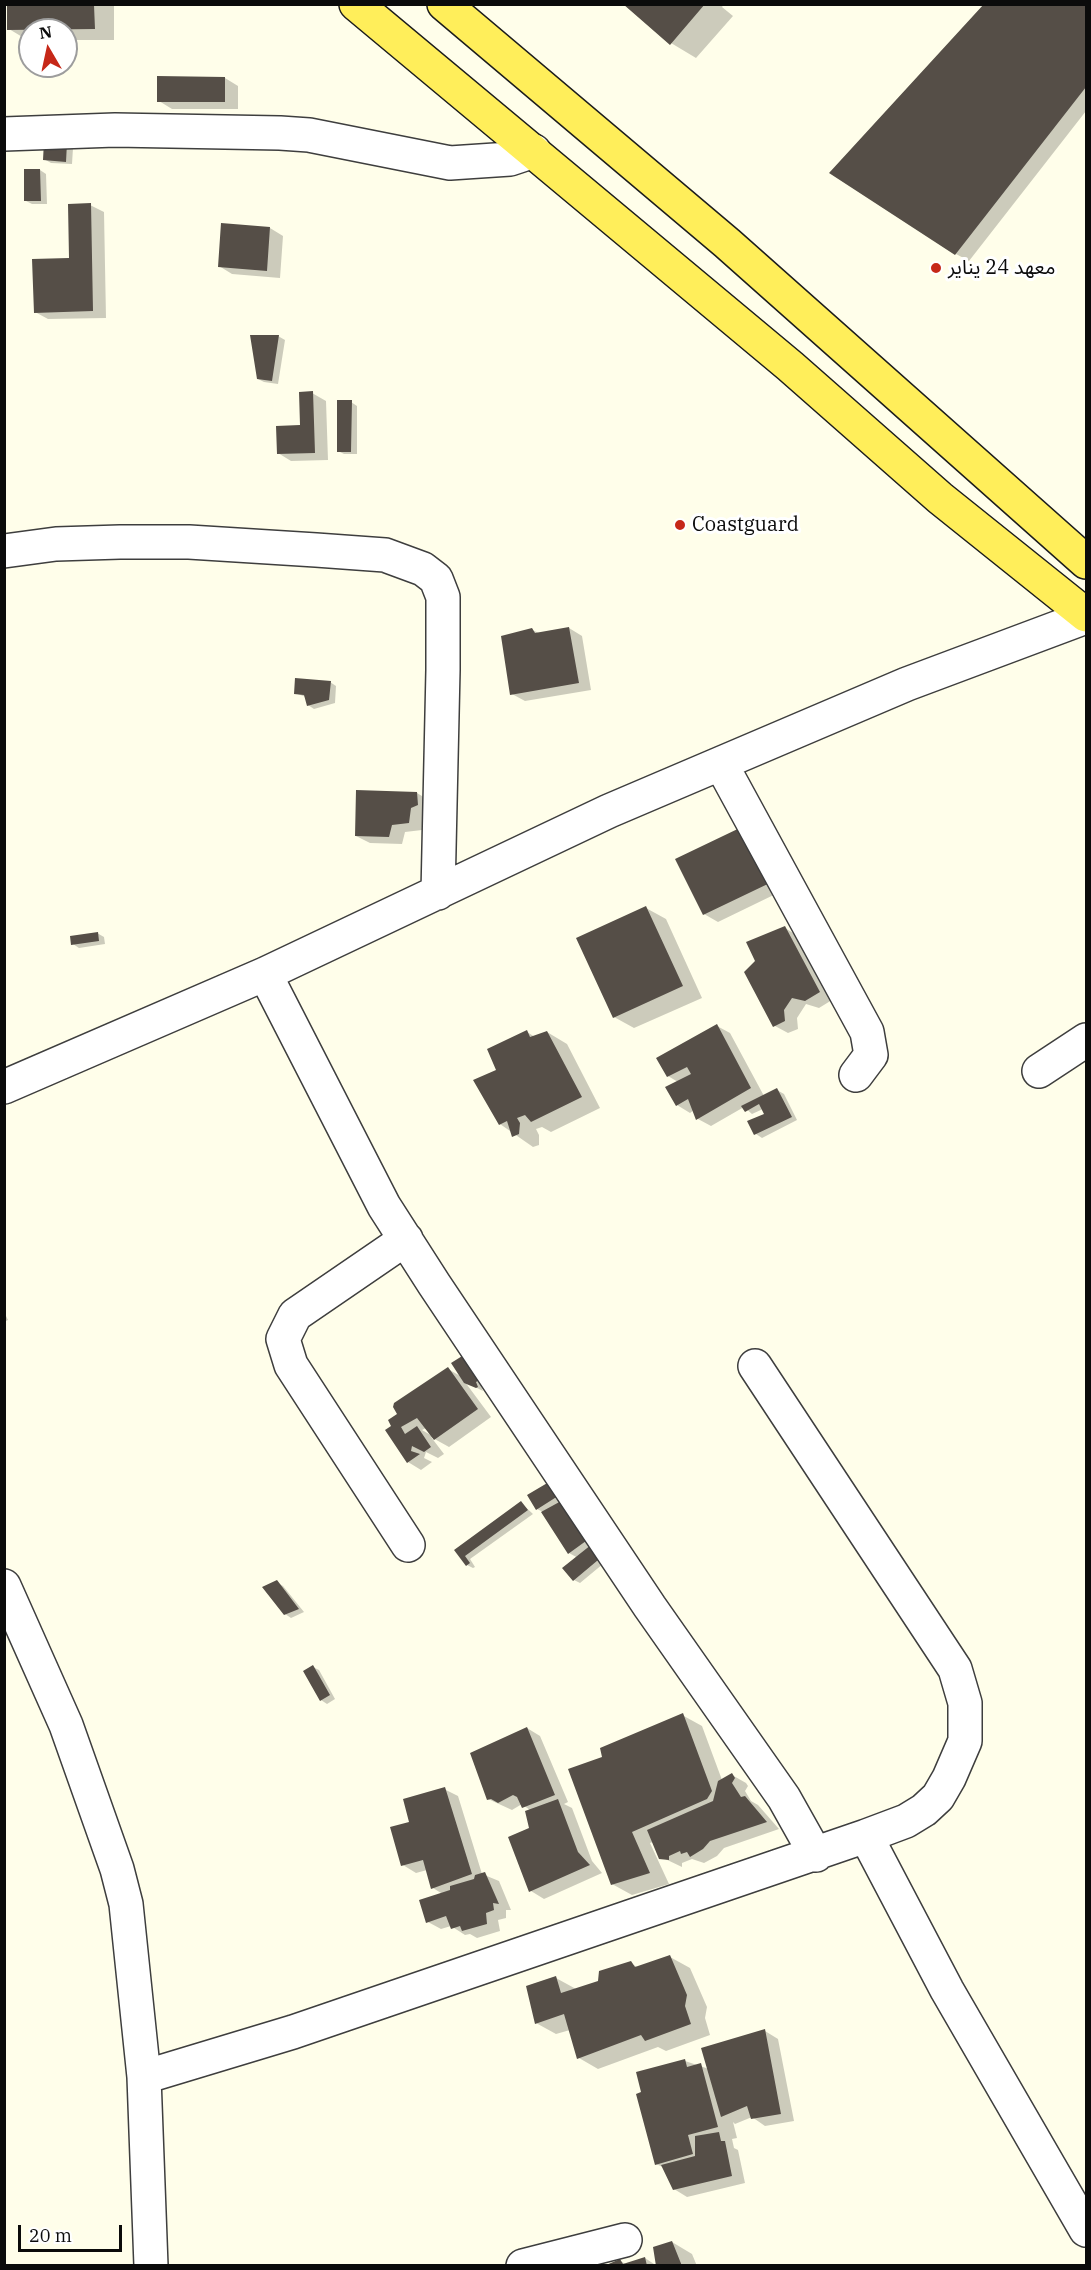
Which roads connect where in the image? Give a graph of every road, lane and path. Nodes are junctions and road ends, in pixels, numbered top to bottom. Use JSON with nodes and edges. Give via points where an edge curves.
{"nodes":[{"id":1,"x":356,"y":4,"type":"edge"},
{"id":2,"x":444,"y":4,"type":"edge"},
{"id":3,"x":4,"y":134,"type":"edge"},
{"id":4,"x":534,"y":151,"type":"junction"},
{"id":5,"x":4,"y":551,"type":"edge"},
{"id":6,"x":1086,"y":562,"type":"edge"},
{"id":7,"x":1086,"y":616,"type":"edge"},
{"id":8,"x":721,"y":764,"type":"junction"},
{"id":9,"x":438,"y":894,"type":"junction"},
{"id":10,"x":265,"y":974,"type":"junction"},
{"id":11,"x":1086,"y":1040,"type":"edge"},
{"id":12,"x":1039,"y":1071,"type":"dead end"},
{"id":13,"x":856,"y":1075,"type":"dead end"},
{"id":14,"x":4,"y":1087,"type":"edge"},
{"id":15,"x":406,"y":1239,"type":"junction"},
{"id":16,"x":755,"y":1366,"type":"dead end"},
{"id":17,"x":408,"y":1545,"type":"dead end"},
{"id":18,"x":4,"y":1586,"type":"edge"},
{"id":19,"x":866,"y":1836,"type":"junction"},
{"id":20,"x":816,"y":1855,"type":"junction"},
{"id":21,"x":144,"y":2077,"type":"junction"},
{"id":22,"x":1086,"y":2230,"type":"edge"},
{"id":23,"x":625,"y":2240,"type":"dead end"},
{"id":24,"x":151,"y":2265,"type":"edge"},
{"id":25,"x":523,"y":2265,"type":"edge"}],
"edges":[{"from":1,"to":4,"type":"main road"},
{"from":2,"to":6,"type":"main road","via":[[727,243]]},
{"from":3,"to":4,"type":"street","via":[[115,130],[280,133],[309,135],[450,163],[510,159]]},
{"from":4,"to":7,"type":"main road","via":[[940,498]]},
{"from":5,"to":9,"type":"street","via":[[120,542],[316,550],[385,555],[423,569],[436,579],[442,597],[443,670]]},
{"from":7,"to":8,"type":"street","via":[[907,684]]},
{"from":8,"to":9,"type":"street","via":[[609,811]]},
{"from":8,"to":13,"type":"street","via":[[867,1032],[871,1055]]},
{"from":9,"to":10,"type":"street"},
{"from":10,"to":14,"type":"street"},
{"from":10,"to":15,"type":"street","via":[[363,1166]]},
{"from":11,"to":12,"type":"street"},
{"from":15,"to":17,"type":"street","via":[[295,1315],[284,1339],[291,1365]]},
{"from":15,"to":20,"type":"street","via":[[650,1607],[768,1774]]},
{"from":16,"to":19,"type":"street","via":[[955,1669],[965,1703],[964,1741],[938,1797],[906,1821]]},
{"from":18,"to":21,"type":"street","via":[[66,1725],[117,1869],[126,1904]]},
{"from":19,"to":20,"type":"street"},
{"from":19,"to":22,"type":"street","via":[[946,1990]]},
{"from":20,"to":21,"type":"street","via":[[293,2032]]},
{"from":21,"to":24,"type":"street"},
{"from":23,"to":25,"type":"street"}]}
